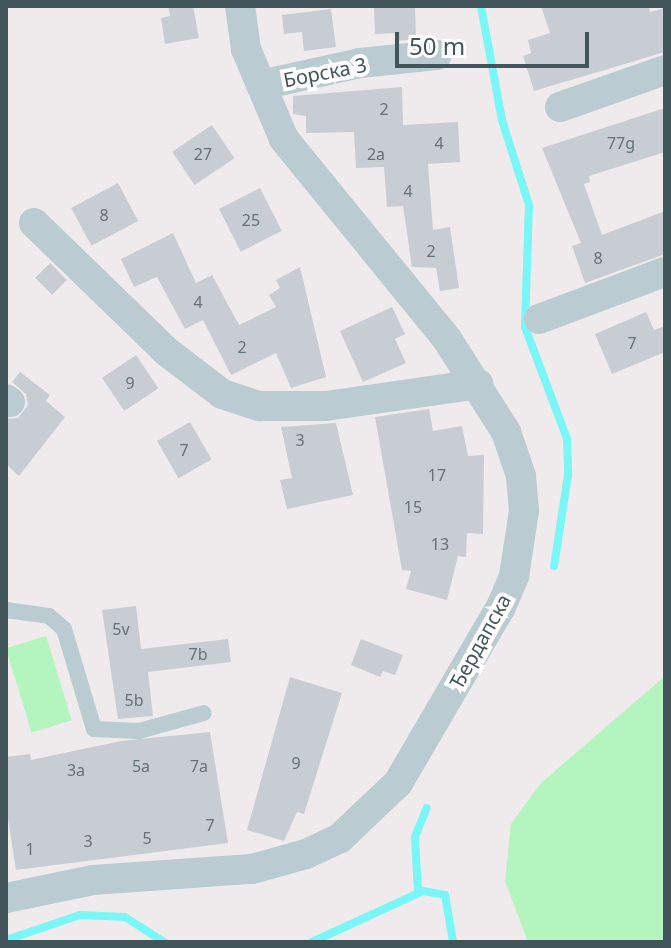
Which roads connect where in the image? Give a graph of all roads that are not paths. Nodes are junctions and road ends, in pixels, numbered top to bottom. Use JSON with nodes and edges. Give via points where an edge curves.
{"nodes":[{"id":1,"x":240,"y":6,"type":"edge"},
{"id":2,"x":437,"y":55,"type":"dead end"},
{"id":3,"x":665,"y":70,"type":"edge"},
{"id":4,"x":261,"y":85,"type":"junction"},
{"id":5,"x":560,"y":107,"type":"dead end"},
{"id":6,"x":34,"y":223,"type":"dead end"},
{"id":7,"x":665,"y":272,"type":"edge"},
{"id":8,"x":539,"y":319,"type":"dead end"},
{"id":9,"x":478,"y":384,"type":"junction"},
{"id":10,"x":6,"y":610,"type":"edge"},
{"id":11,"x":204,"y":713,"type":"dead end"},
{"id":12,"x":6,"y":898,"type":"edge"}],
"edges":[{"from":1,"to":4,"type":"street","name":"Ђердапска","via":[[246,49]]},
{"from":2,"to":4,"type":"street","name":"Борска 3","via":[[360,63]]},
{"from":3,"to":5,"type":"street"},
{"from":4,"to":9,"type":"street","name":"Ђердапска","via":[[284,139]]},
{"from":6,"to":9,"type":"street","via":[[166,351],[222,394],[260,406],[326,406]]},
{"from":7,"to":8,"type":"street"},
{"from":9,"to":12,"type":"street","name":"Ђердапска","via":[[506,432],[521,476],[524,511],[514,576],[501,607],[382,804],[340,838],[252,869],[93,880]]},
{"from":10,"to":11,"type":"lane","via":[[49,616],[64,629],[94,729],[139,731]]}]}
